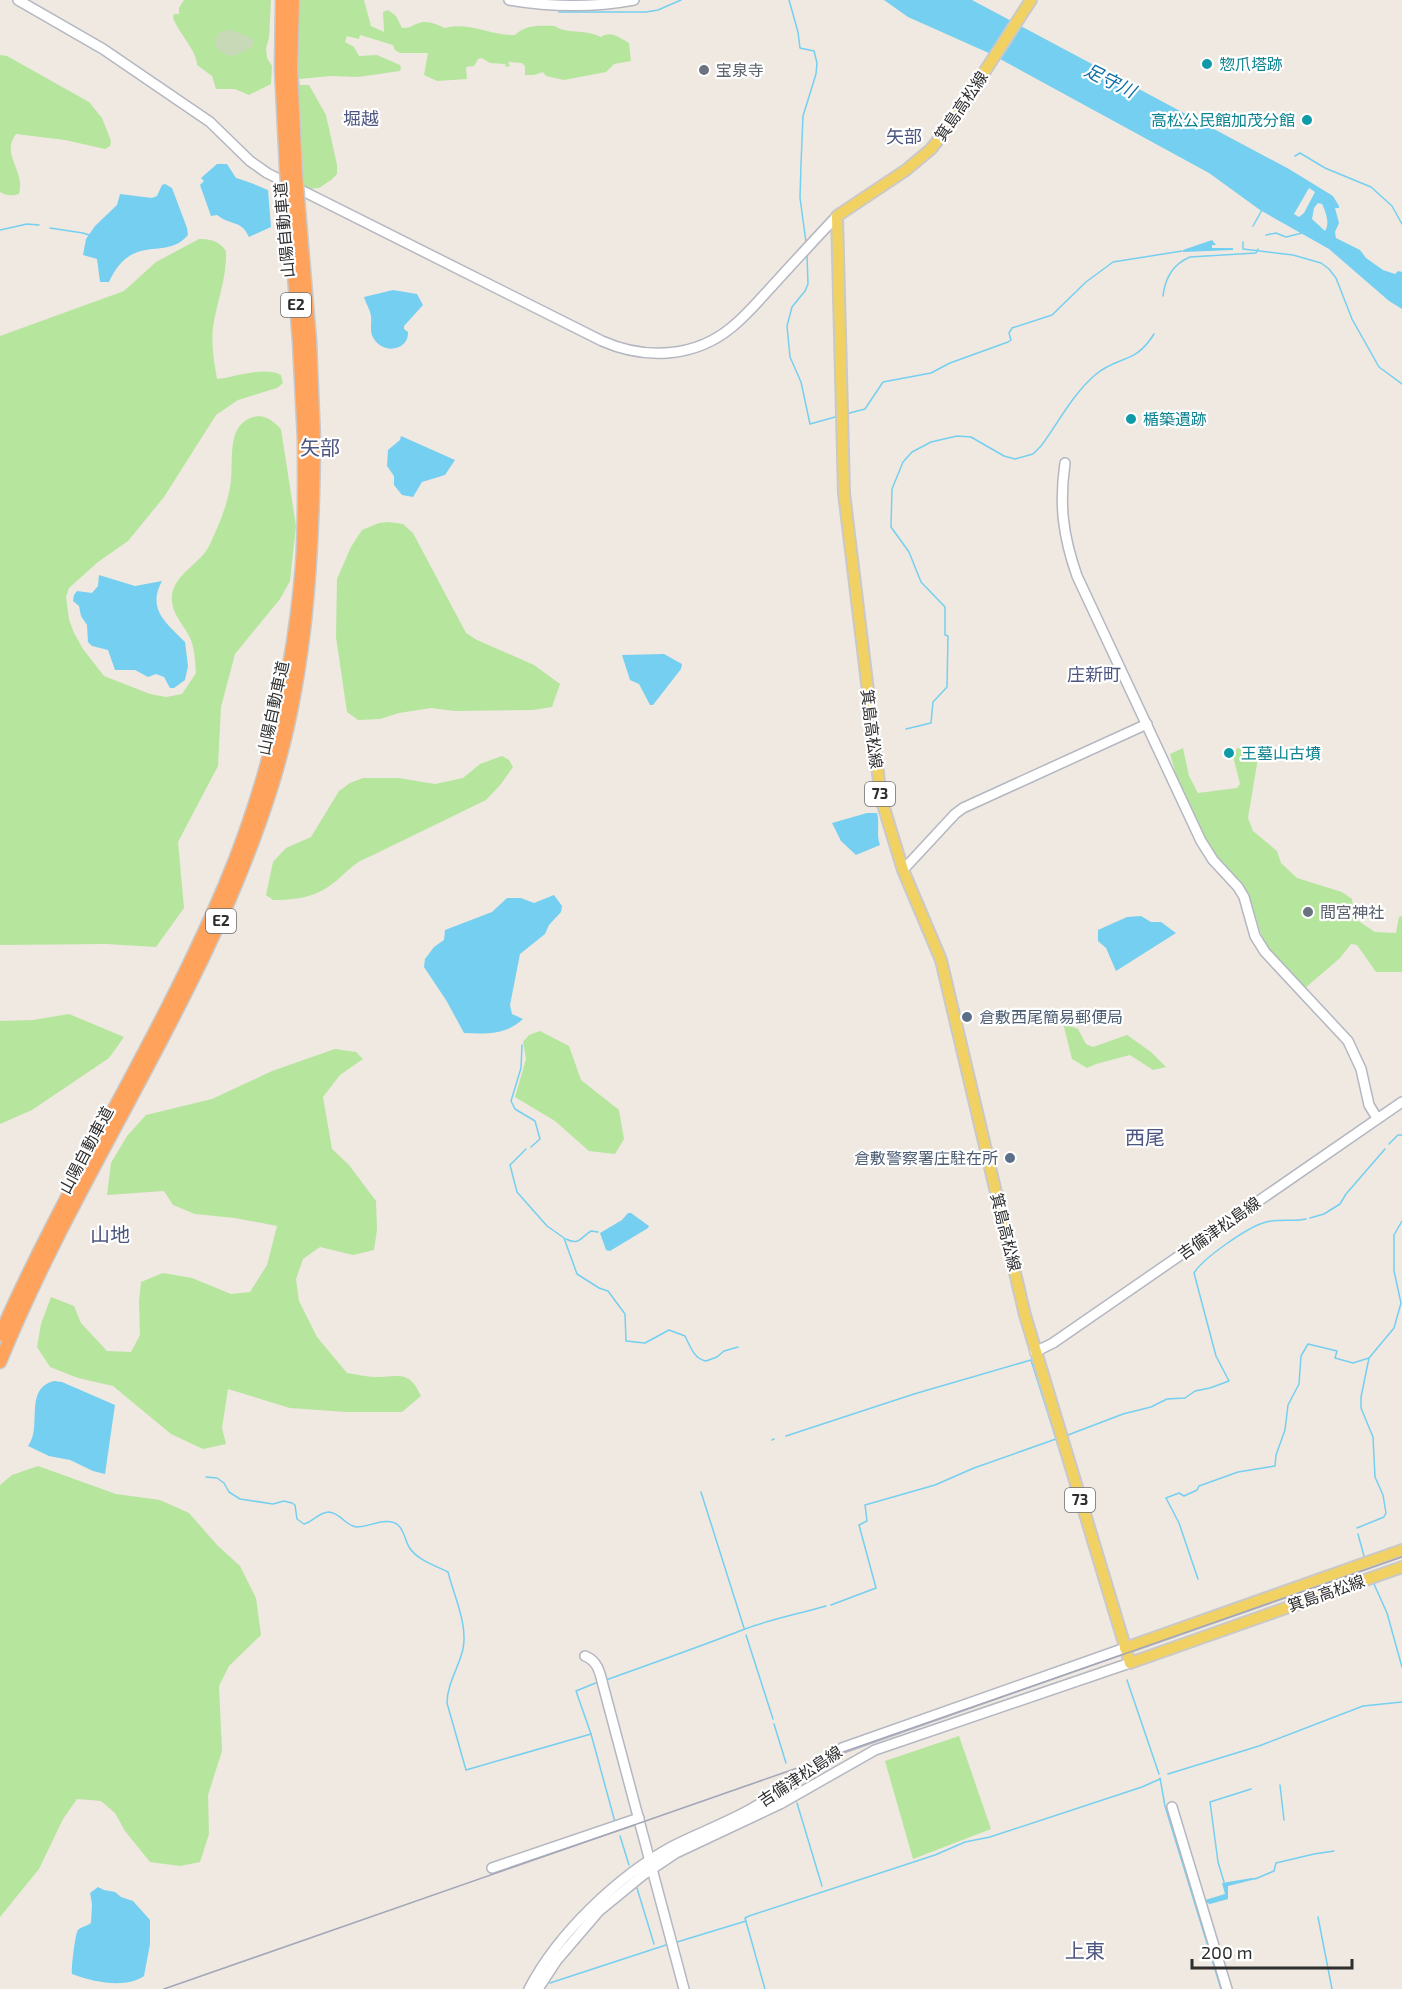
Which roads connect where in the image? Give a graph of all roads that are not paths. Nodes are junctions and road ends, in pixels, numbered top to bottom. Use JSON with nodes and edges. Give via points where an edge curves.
{"nodes":[{"id":1,"x":18,"y":0,"type":"edge"},
{"id":2,"x":282,"y":0,"type":"edge"},
{"id":3,"x":293,"y":0,"type":"edge"},
{"id":4,"x":510,"y":0,"type":"edge"},
{"id":5,"x":633,"y":0,"type":"edge"},
{"id":6,"x":1030,"y":0,"type":"edge"},
{"id":7,"x":291,"y":172,"type":"junction"},
{"id":8,"x":837,"y":216,"type":"junction"},
{"id":9,"x":309,"y":440,"type":"junction"},
{"id":10,"x":1065,"y":462,"type":"dead end"},
{"id":11,"x":1147,"y":724,"type":"junction"},
{"id":12,"x":903,"y":870,"type":"junction"},
{"id":13,"x":1402,"y":1102,"type":"edge"},
{"id":14,"x":1377,"y":1118,"type":"junction"},
{"id":15,"x":0,"y":1335,"type":"edge"},
{"id":16,"x":1035,"y":1352,"type":"junction"},
{"id":17,"x":0,"y":1362,"type":"edge"},
{"id":18,"x":1402,"y":1551,"type":"edge"},
{"id":19,"x":1402,"y":1567,"type":"edge"},
{"id":20,"x":1125,"y":1648,"type":"junction"},
{"id":21,"x":585,"y":1656,"type":"dead end"},
{"id":22,"x":1130,"y":1663,"type":"junction"},
{"id":23,"x":1172,"y":1807,"type":"dead end"},
{"id":24,"x":639,"y":1818,"type":"junction"},
{"id":25,"x":651,"y":1865,"type":"junction"},
{"id":26,"x":492,"y":1868,"type":"dead end"},
{"id":27,"x":529,"y":1989,"type":"edge"},
{"id":28,"x":538,"y":1989,"type":"edge"},
{"id":29,"x":684,"y":1989,"type":"edge"},
{"id":30,"x":1227,"y":1989,"type":"edge"}],
"edges":[{"from":1,"to":8,"type":"street","via":[[103,49],[210,122],[267,173],[622,349],[669,353],[696,347],[724,333]]},
{"from":2,"to":7,"type":"highway","name":"山陽自動車道","number":"E2","via":[[281,69]]},
{"from":3,"to":7,"type":"highway","name":"山陽自動車道","number":"E2"},
{"from":4,"to":5,"type":"street","via":[[568,6]]},
{"from":6,"to":8,"type":"main road","name":"箕島高松線","via":[[931,149]]},
{"from":7,"to":9,"type":"highway","name":"山陽自動車道","number":"E2","bridge":true,"via":[[310,341]]},
{"from":8,"to":12,"type":"main road","name":"箕島高松線","number":"73","via":[[844,493],[880,798]]},
{"from":9,"to":15,"type":"highway","name":"山陽自動車道","number":"E2","via":[[302,564],[291,650],[275,734],[247,826],[194,954],[44,1239]]},
{"from":9,"to":17,"type":"highway","name":"山陽自動車道","number":"E2","via":[[311,566],[303,641],[285,736],[258,828],[208,951],[49,1254]]},
{"from":10,"to":11,"type":"street","via":[[1062,512],[1068,552]]},
{"from":11,"to":12,"type":"street","via":[[963,808]]},
{"from":11,"to":14,"type":"street","via":[[1207,851],[1244,897],[1259,944],[1351,1047],[1361,1069],[1369,1105]]},
{"from":12,"to":16,"type":"main road","name":"箕島高松線","number":"73","via":[[941,960]]},
{"from":13,"to":14,"type":"street","name":"吉備津松島線"},
{"from":14,"to":16,"type":"street","name":"吉備津松島線"},
{"from":16,"to":20,"type":"main road","name":"箕島高松線","number":"73"},
{"from":18,"to":20,"type":"main road","name":"箕島高松線"},
{"from":19,"to":22,"type":"main road","name":"箕島高松線"},
{"from":20,"to":22,"type":"main road","name":"箕島高松線","number":"73"},
{"from":20,"to":25,"type":"street","name":"吉備津松島線","via":[[848,1745],[750,1809],[673,1846]]},
{"from":21,"to":24,"type":"street","via":[[597,1666]]},
{"from":22,"to":25,"type":"street","name":"吉備津松島線","via":[[875,1750],[780,1804]]},
{"from":23,"to":30,"type":"street"},
{"from":24,"to":25,"type":"street"},
{"from":24,"to":26,"type":"street"},
{"from":25,"to":27,"type":"street","name":"吉備津松島線","via":[[609,1893],[582,1919],[552,1953]]},
{"from":25,"to":28,"type":"street","name":"吉備津松島線","via":[[599,1911]]},
{"from":25,"to":29,"type":"street"}]}
